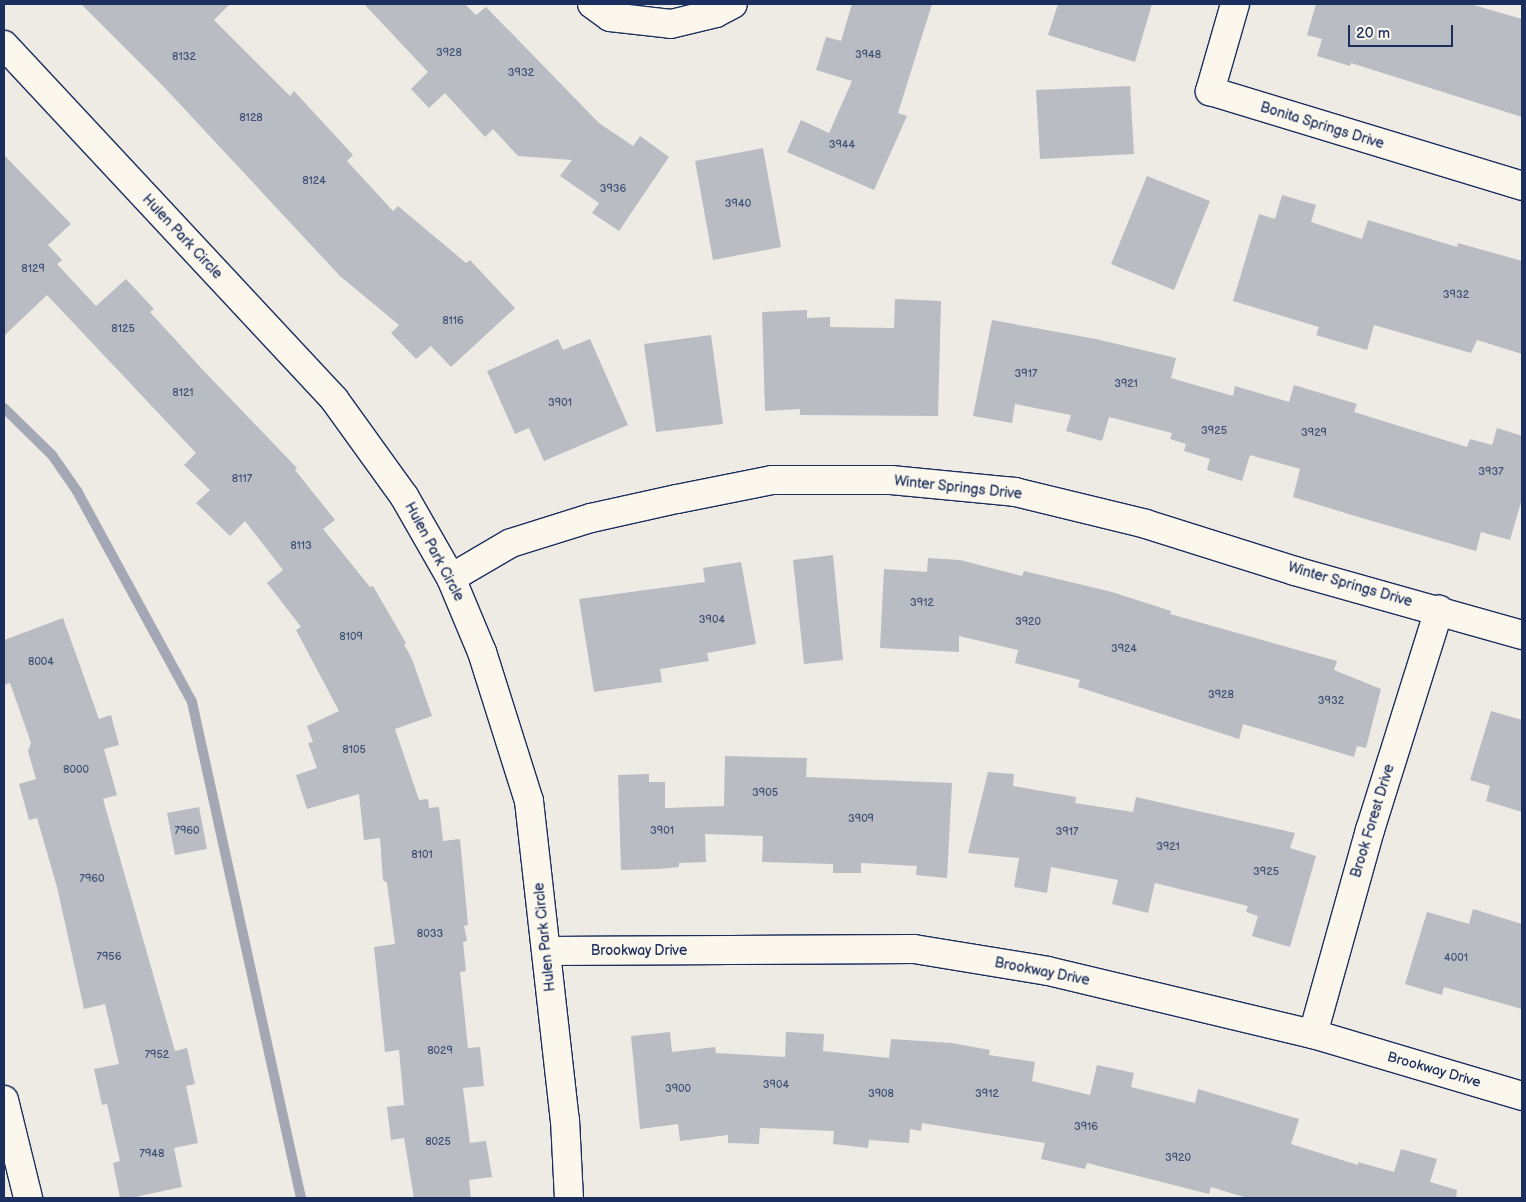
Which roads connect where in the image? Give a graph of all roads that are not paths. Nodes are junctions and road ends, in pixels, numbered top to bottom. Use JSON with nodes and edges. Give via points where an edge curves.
{"nodes":[{"id":1,"x":592,"y":4,"type":"edge"},
{"id":2,"x":732,"y":4,"type":"edge"},
{"id":3,"x":1235,"y":4,"type":"edge"},
{"id":4,"x":4,"y":45,"type":"edge"},
{"id":5,"x":1522,"y":186,"type":"edge"},
{"id":6,"x":451,"y":578,"type":"junction"},
{"id":7,"x":1439,"y":610,"type":"junction"},
{"id":8,"x":1522,"y":634,"type":"edge"},
{"id":9,"x":547,"y":951,"type":"junction"},
{"id":10,"x":1313,"y":1034,"type":"junction"},
{"id":11,"x":1522,"y":1096,"type":"edge"},
{"id":12,"x":4,"y":1100,"type":"edge"},
{"id":13,"x":28,"y":1198,"type":"edge"},
{"id":14,"x":569,"y":1198,"type":"edge"}],
"edges":[{"from":1,"to":2,"type":"street","via":[[610,17],[671,24],[716,13]]},
{"from":3,"to":5,"type":"street","name":"Bonita Springs Drive","via":[[1210,91]]},
{"from":4,"to":6,"type":"street","name":"Hulen Park Circle","via":[[334,400],[404,496]]},
{"from":6,"to":7,"type":"street","name":"Winter Springs Drive","via":[[511,543],[620,512],[772,480],[891,480],[1015,492],[1146,524]]},
{"from":6,"to":9,"type":"street","name":"Hulen Park Circle","via":[[482,652],[529,801]]},
{"from":7,"to":8,"type":"street","name":"Winter Springs Drive"},
{"from":7,"to":10,"type":"street","name":"Brook Forest Drive","via":[[1370,830]]},
{"from":9,"to":10,"type":"street","name":"Brookway Drive","via":[[914,949],[1048,971]]},
{"from":9,"to":14,"type":"street","name":"Hulen Park Circle","via":[[565,1120]]},
{"from":10,"to":11,"type":"street","name":"Brookway Drive"},
{"from":12,"to":13,"type":"street"}]}
